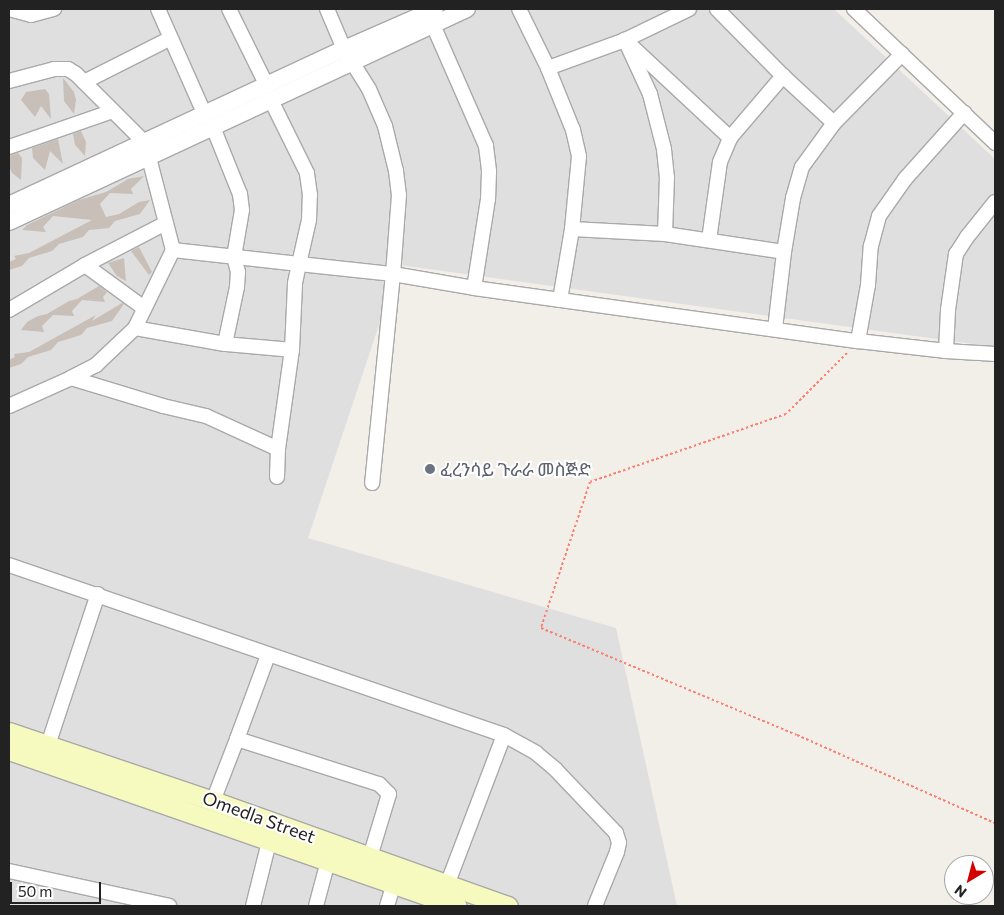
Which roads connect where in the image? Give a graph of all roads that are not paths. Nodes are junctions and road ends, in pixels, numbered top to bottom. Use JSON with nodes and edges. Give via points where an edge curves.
{"nodes":[{"id":1,"x":9,"y":9,"type":"edge"},
{"id":2,"x":54,"y":9,"type":"edge"},
{"id":3,"x":158,"y":9,"type":"edge"},
{"id":4,"x":229,"y":9,"type":"edge"},
{"id":5,"x":327,"y":9,"type":"edge"},
{"id":6,"x":435,"y":9,"type":"edge"},
{"id":7,"x":467,"y":9,"type":"edge"},
{"id":8,"x":519,"y":9,"type":"edge"},
{"id":9,"x":689,"y":9,"type":"edge"},
{"id":10,"x":717,"y":9,"type":"edge"},
{"id":11,"x":854,"y":9,"type":"edge"},
{"id":12,"x":433,"y":25,"type":"junction"},
{"id":13,"x":171,"y":38,"type":"junction"},
{"id":14,"x":625,"y":40,"type":"junction"},
{"id":15,"x":344,"y":48,"type":"junction"},
{"id":16,"x":902,"y":54,"type":"junction"},
{"id":17,"x":354,"y":63,"type":"junction"},
{"id":18,"x":548,"y":68,"type":"junction"},
{"id":19,"x":782,"y":76,"type":"junction"},
{"id":20,"x":9,"y":81,"type":"edge"},
{"id":21,"x":84,"y":82,"type":"junction"},
{"id":22,"x":269,"y":93,"type":"junction"},
{"id":23,"x":113,"y":110,"type":"junction"},
{"id":24,"x":964,"y":113,"type":"junction"},
{"id":25,"x":209,"y":121,"type":"junction"},
{"id":26,"x":834,"y":123,"type":"junction"},
{"id":27,"x":730,"y":138,"type":"junction"},
{"id":28,"x":995,"y":143,"type":"edge"},
{"id":29,"x":9,"y":147,"type":"edge"},
{"id":30,"x":147,"y":151,"type":"junction"},
{"id":31,"x":995,"y":202,"type":"edge"},
{"id":32,"x":9,"y":206,"type":"edge"},
{"id":33,"x":9,"y":222,"type":"edge"},
{"id":34,"x":166,"y":223,"type":"junction"},
{"id":35,"x":572,"y":229,"type":"junction"},
{"id":36,"x":665,"y":234,"type":"junction"},
{"id":37,"x":709,"y":240,"type":"junction"},
{"id":38,"x":173,"y":250,"type":"junction"},
{"id":39,"x":784,"y":252,"type":"junction"},
{"id":40,"x":234,"y":257,"type":"junction"},
{"id":41,"x":298,"y":264,"type":"junction"},
{"id":42,"x":85,"y":265,"type":"junction"},
{"id":43,"x":393,"y":274,"type":"junction"},
{"id":44,"x":474,"y":288,"type":"junction"},
{"id":45,"x":560,"y":300,"type":"junction"},
{"id":46,"x":144,"y":308,"type":"junction"},
{"id":47,"x":9,"y":310,"type":"edge"},
{"id":48,"x":135,"y":328,"type":"junction"},
{"id":49,"x":775,"y":329,"type":"junction"},
{"id":50,"x":858,"y":341,"type":"junction"},
{"id":51,"x":225,"y":344,"type":"junction"},
{"id":52,"x":292,"y":350,"type":"junction"},
{"id":53,"x":946,"y":351,"type":"junction"},
{"id":54,"x":995,"y":354,"type":"edge"},
{"id":55,"x":71,"y":378,"type":"junction"},
{"id":56,"x":9,"y":406,"type":"edge"},
{"id":57,"x":278,"y":449,"type":"junction"},
{"id":58,"x":277,"y":477,"type":"dead end"},
{"id":59,"x":372,"y":483,"type":"dead end"},
{"id":60,"x":9,"y":565,"type":"edge"},
{"id":61,"x":98,"y":594,"type":"junction"},
{"id":62,"x":268,"y":655,"type":"junction"},
{"id":63,"x":9,"y":732,"type":"edge"},
{"id":64,"x":504,"y":735,"type":"junction"},
{"id":65,"x":237,"y":739,"type":"junction"},
{"id":66,"x":48,"y":745,"type":"junction"},
{"id":67,"x":9,"y":750,"type":"edge"},
{"id":68,"x":213,"y":801,"type":"junction"},
{"id":69,"x":269,"y":842,"type":"junction"},
{"id":70,"x":370,"y":857,"type":"junction"},
{"id":71,"x":328,"y":861,"type":"junction"},
{"id":72,"x":9,"y":871,"type":"edge"},
{"id":73,"x":394,"y":883,"type":"junction"},
{"id":74,"x":447,"y":885,"type":"junction"},
{"id":75,"x":170,"y":906,"type":"edge"},
{"id":76,"x":253,"y":906,"type":"edge"},
{"id":77,"x":316,"y":906,"type":"edge"},
{"id":78,"x":387,"y":906,"type":"edge"},
{"id":79,"x":455,"y":906,"type":"edge"},
{"id":80,"x":508,"y":906,"type":"edge"},
{"id":81,"x":595,"y":906,"type":"edge"}],
"edges":[{"from":1,"to":2,"type":"street","via":[[31,15]]},
{"from":3,"to":13,"type":"street"},
{"from":4,"to":22,"type":"street"},
{"from":5,"to":15,"type":"street"},
{"from":6,"to":15,"type":"street"},
{"from":7,"to":12,"type":"street"},
{"from":8,"to":18,"type":"street"},
{"from":9,"to":14,"type":"street"},
{"from":10,"to":19,"type":"street"},
{"from":11,"to":16,"type":"street"},
{"from":12,"to":17,"type":"street"},
{"from":12,"to":44,"type":"street","via":[[486,146],[488,199]]},
{"from":13,"to":21,"type":"street"},
{"from":13,"to":25,"type":"street"},
{"from":14,"to":18,"type":"street"},
{"from":14,"to":27,"type":"street"},
{"from":14,"to":36,"type":"street","via":[[650,94],[664,149],[667,178]]},
{"from":15,"to":17,"type":"street"},
{"from":15,"to":22,"type":"street"},
{"from":16,"to":24,"type":"street"},
{"from":16,"to":26,"type":"street"},
{"from":17,"to":22,"type":"street"},
{"from":17,"to":43,"type":"street","via":[[385,126],[396,171],[399,195]]},
{"from":18,"to":35,"type":"street","via":[[574,130],[579,156]]},
{"from":19,"to":26,"type":"street"},
{"from":19,"to":27,"type":"street"},
{"from":20,"to":21,"type":"street","via":[[61,68],[68,69]]},
{"from":21,"to":23,"type":"street"},
{"from":22,"to":25,"type":"street"},
{"from":22,"to":41,"type":"street","via":[[307,173],[310,195],[308,220]]},
{"from":23,"to":29,"type":"street"},
{"from":23,"to":30,"type":"street"},
{"from":24,"to":28,"type":"street"},
{"from":24,"to":50,"type":"street","via":[[905,180],[879,216],[871,246]]},
{"from":25,"to":30,"type":"street"},
{"from":25,"to":40,"type":"street","via":[[240,194],[242,210]]},
{"from":26,"to":39,"type":"street","via":[[802,167]]},
{"from":27,"to":37,"type":"street","via":[[720,162]]},
{"from":30,"to":32,"type":"street"},
{"from":30,"to":33,"type":"street"},
{"from":30,"to":34,"type":"street"},
{"from":31,"to":53,"type":"street","via":[[956,254]]},
{"from":34,"to":38,"type":"street"},
{"from":34,"to":42,"type":"street"},
{"from":35,"to":36,"type":"street"},
{"from":35,"to":45,"type":"street"},
{"from":36,"to":37,"type":"street"},
{"from":37,"to":39,"type":"street"},
{"from":38,"to":40,"type":"street"},
{"from":38,"to":46,"type":"street"},
{"from":39,"to":49,"type":"street"},
{"from":40,"to":41,"type":"street"},
{"from":40,"to":51,"type":"street","via":[[237,287]]},
{"from":41,"to":43,"type":"street"},
{"from":41,"to":52,"type":"street","via":[[294,283]]},
{"from":42,"to":46,"type":"street"},
{"from":42,"to":47,"type":"street"},
{"from":43,"to":44,"type":"street"},
{"from":43,"to":59,"type":"street"},
{"from":44,"to":45,"type":"street"},
{"from":45,"to":49,"type":"street"},
{"from":46,"to":48,"type":"street"},
{"from":48,"to":51,"type":"street"},
{"from":48,"to":55,"type":"street","via":[[96,365]]},
{"from":49,"to":50,"type":"street"},
{"from":50,"to":53,"type":"street"},
{"from":51,"to":52,"type":"street"},
{"from":52,"to":57,"type":"street"},
{"from":53,"to":54,"type":"street"},
{"from":55,"to":56,"type":"street"},
{"from":55,"to":57,"type":"street","via":[[206,416]]},
{"from":57,"to":58,"type":"street"},
{"from":60,"to":61,"type":"street"},
{"from":61,"to":62,"type":"street"},
{"from":61,"to":66,"type":"street"},
{"from":62,"to":64,"type":"street"},
{"from":62,"to":65,"type":"street"},
{"from":63,"to":66,"type":"main road","name":"Omedla Street"},
{"from":64,"to":74,"type":"street"},
{"from":64,"to":81,"type":"street","via":[[536,753],[556,770],[616,833],[617,852]]},
{"from":65,"to":68,"type":"street"},
{"from":65,"to":70,"type":"street","via":[[386,788],[389,794]]},
{"from":66,"to":68,"type":"main road","name":"Omedla Street"},
{"from":67,"to":69,"type":"main road","name":"Omedla Street"},
{"from":68,"to":70,"type":"main road","name":"Omedla Street"},
{"from":69,"to":71,"type":"main road","name":"Omedla Street"},
{"from":69,"to":76,"type":"street"},
{"from":70,"to":74,"type":"main road","name":"Omedla Street"},
{"from":71,"to":73,"type":"main road","name":"Omedla Street"},
{"from":71,"to":77,"type":"street"},
{"from":72,"to":75,"type":"street"},
{"from":73,"to":78,"type":"street"},
{"from":73,"to":79,"type":"main road","name":"Omedla Street"},
{"from":74,"to":80,"type":"main road","name":"Omedla Street"}]}
